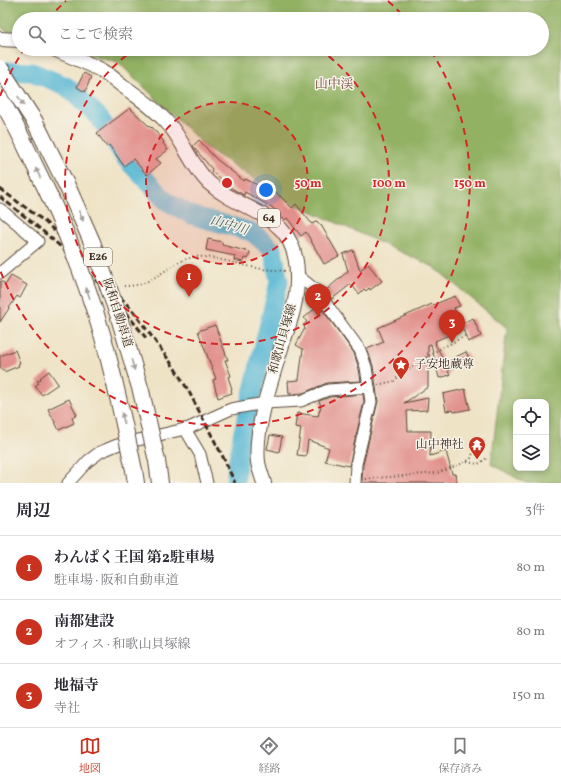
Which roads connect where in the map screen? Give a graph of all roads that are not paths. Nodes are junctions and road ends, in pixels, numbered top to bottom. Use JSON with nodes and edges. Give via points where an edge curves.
{"nodes":[{"id":1,"x":0,"y":39,"type":"edge"},
{"id":2,"x":12,"y":40,"type":"edge"},
{"id":3,"x":70,"y":56,"type":"edge"},
{"id":4,"x":0,"y":68,"type":"edge"},
{"id":5,"x":0,"y":99,"type":"edge"},
{"id":6,"x":0,"y":209,"type":"edge"},
{"id":7,"x":0,"y":273,"type":"edge"},
{"id":8,"x":292,"y":273,"type":"junction"},
{"id":9,"x":369,"y":387,"type":"junction"},
{"id":10,"x":261,"y":404,"type":"junction"},
{"id":11,"x":185,"y":429,"type":"junction"},
{"id":12,"x":135,"y":476,"type":"edge"},
{"id":13,"x":355,"y":481,"type":"edge"},
{"id":14,"x":68,"y":483,"type":"edge"},
{"id":15,"x":160,"y":483,"type":"edge"},
{"id":16,"x":207,"y":483,"type":"edge"},
{"id":17,"x":264,"y":483,"type":"edge"}],
"edges":[{"from":1,"to":2,"type":"main road"},
{"from":3,"to":8,"type":"main road","name":"和歌山貝塚線","number":"64","via":[[102,70],[141,100],[164,119],[179,137],[194,166],[208,182],[224,194],[270,218],[281,228],[294,250]]},
{"from":4,"to":15,"type":"highway","name":"阪和自動車道","number":"E26","one_way":true,"bridge":true,"via":[[35,122],[92,242],[118,314],[141,391],[158,461]]},
{"from":12,"to":5,"type":"highway","name":"阪和自動車道","number":"E26","one_way":true,"bridge":true,"via":[[102,334],[76,259],[44,184]]},
{"from":6,"to":7,"type":"street","via":[[38,241]]},
{"from":8,"to":9,"type":"street","via":[[317,291],[360,350]]},
{"from":8,"to":10,"type":"main road","name":"和歌山貝塚線","number":"64","via":[[296,294],[293,314]]},
{"from":9,"to":10,"type":"street","via":[[328,390],[301,402]]},
{"from":9,"to":13,"type":"street","via":[[370,402],[357,456]]},
{"from":10,"to":11,"type":"street","via":[[231,409]]},
{"from":10,"to":17,"type":"main road","name":"和歌山貝塚線","number":"64","via":[[258,463]]},
{"from":11,"to":14,"type":"street","via":[[117,445],[100,452]]},
{"from":11,"to":16,"type":"street","via":[[200,454]]}]}
